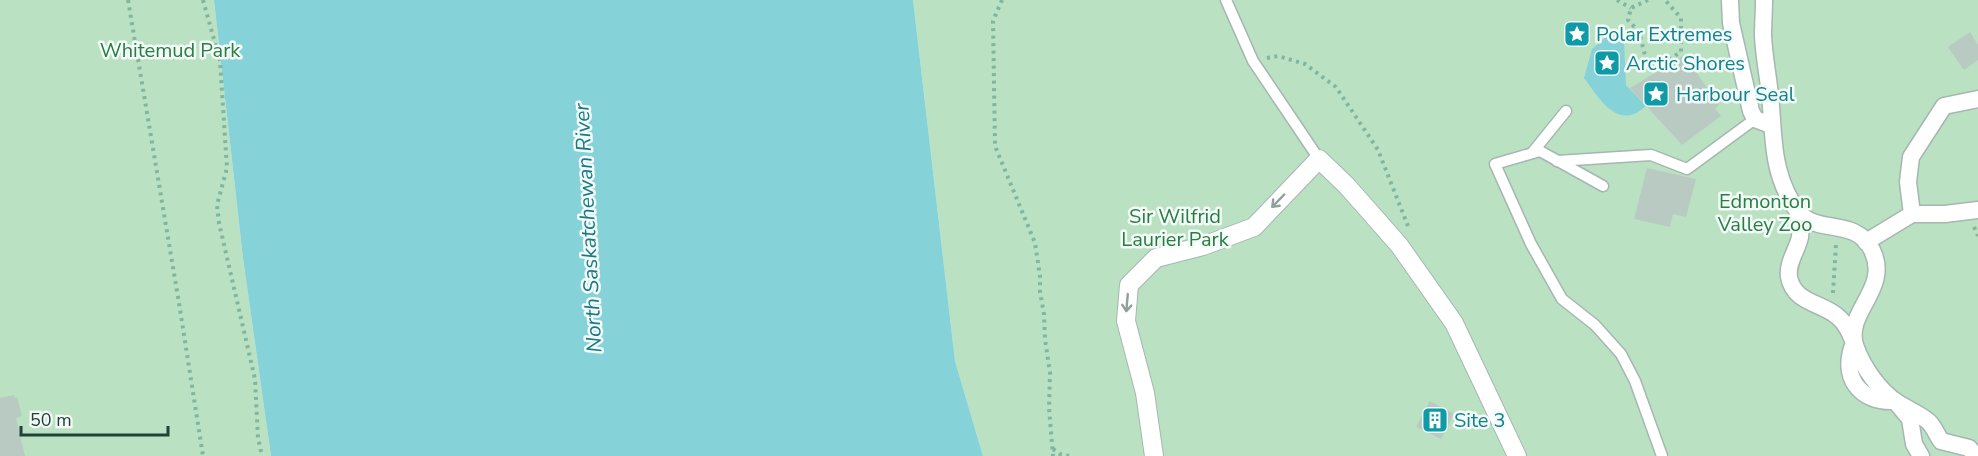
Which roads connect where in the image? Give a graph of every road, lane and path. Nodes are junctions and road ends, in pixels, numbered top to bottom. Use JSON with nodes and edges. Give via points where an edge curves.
{"nodes":[{"id":1,"x":128,"y":0,"type":"edge"},
{"id":2,"x":203,"y":0,"type":"edge"},
{"id":3,"x":1002,"y":0,"type":"edge"},
{"id":4,"x":1226,"y":0,"type":"edge"},
{"id":5,"x":1617,"y":0,"type":"edge"},
{"id":6,"x":1648,"y":0,"type":"edge"},
{"id":7,"x":1665,"y":0,"type":"edge"},
{"id":8,"x":1730,"y":0,"type":"edge"},
{"id":9,"x":1764,"y":0,"type":"edge"},
{"id":10,"x":1631,"y":8,"type":"junction"},
{"id":11,"x":1978,"y":99,"type":"edge"},
{"id":12,"x":1566,"y":111,"type":"dead end"},
{"id":13,"x":1763,"y":122,"type":"junction"},
{"id":14,"x":1532,"y":153,"type":"junction"},
{"id":15,"x":1319,"y":159,"type":"junction"},
{"id":16,"x":1557,"y":161,"type":"junction"},
{"id":17,"x":1603,"y":186,"type":"dead end"},
{"id":18,"x":1978,"y":210,"type":"edge"},
{"id":19,"x":1912,"y":213,"type":"junction"},
{"id":20,"x":1799,"y":214,"type":"junction"},
{"id":21,"x":1839,"y":226,"type":"junction"},
{"id":22,"x":1866,"y":242,"type":"junction"},
{"id":23,"x":1832,"y":312,"type":"junction"},
{"id":24,"x":1854,"y":343,"type":"junction"},
{"id":25,"x":1895,"y":401,"type":"junction"},
{"id":26,"x":1052,"y":448,"type":"junction"},
{"id":27,"x":203,"y":456,"type":"edge"},
{"id":28,"x":262,"y":456,"type":"edge"},
{"id":29,"x":1053,"y":456,"type":"edge"},
{"id":30,"x":1069,"y":456,"type":"edge"},
{"id":31,"x":1154,"y":456,"type":"edge"},
{"id":32,"x":1517,"y":456,"type":"edge"},
{"id":33,"x":1662,"y":456,"type":"edge"},
{"id":34,"x":1921,"y":456,"type":"edge"},
{"id":35,"x":1976,"y":456,"type":"edge"}],
"edges":[{"from":1,"to":27,"type":"path"},
{"from":2,"to":28,"type":"path","via":[[220,61],[227,168],[217,205],[219,223],[255,379]]},
{"from":3,"to":26,"type":"path","via":[[993,21],[995,146],[1035,243],[1050,373]]},
{"from":4,"to":15,"type":"lane","via":[[1253,61]]},
{"from":5,"to":10,"type":"path"},
{"from":6,"to":10,"type":"path"},
{"from":7,"to":10,"type":"path","via":[[1681,18],[1681,52],[1655,68],[1647,63],[1639,32],[1628,20]]},
{"from":8,"to":13,"type":"street","via":[[1731,23],[1751,111]]},
{"from":9,"to":13,"type":"street","via":[[1763,36],[1771,98]]},
{"from":11,"to":19,"type":"street","via":[[1944,106],[1911,157],[1908,182]]},
{"from":12,"to":14,"type":"lane"},
{"from":13,"to":16,"type":"lane","via":[[1687,169],[1651,155]]},
{"from":13,"to":20,"type":"street","via":[[1777,167]]},
{"from":14,"to":16,"type":"lane","via":[[1540,151]]},
{"from":14,"to":33,"type":"lane","via":[[1495,164],[1533,249],[1562,299],[1595,325],[1621,354]]},
{"from":15,"to":31,"type":"street","one_way":true,"via":[[1254,226],[1203,246],[1156,258],[1129,285],[1126,321],[1145,393]]},
{"from":15,"to":32,"type":"street","via":[[1399,245],[1454,323]]},
{"from":16,"to":17,"type":"lane"},
{"from":18,"to":19,"type":"street"},
{"from":19,"to":22,"type":"street"},
{"from":20,"to":21,"type":"street","via":[[1815,224]]},
{"from":20,"to":23,"type":"street","via":[[1800,236],[1790,263],[1790,279],[1806,301]]},
{"from":21,"to":22,"type":"street"},
{"from":21,"to":23,"type":"path"},
{"from":22,"to":24,"type":"street","via":[[1872,251],[1877,279],[1860,313]]},
{"from":23,"to":24,"type":"street","via":[[1844,322]]},
{"from":24,"to":25,"type":"street","via":[[1871,375]]},
{"from":25,"to":34,"type":"street","via":[[1910,419],[1914,444]]},
{"from":25,"to":35,"type":"street","via":[[1929,422],[1941,441],[1969,448]]},
{"from":26,"to":29,"type":"path"},
{"from":26,"to":30,"type":"path"}]}
